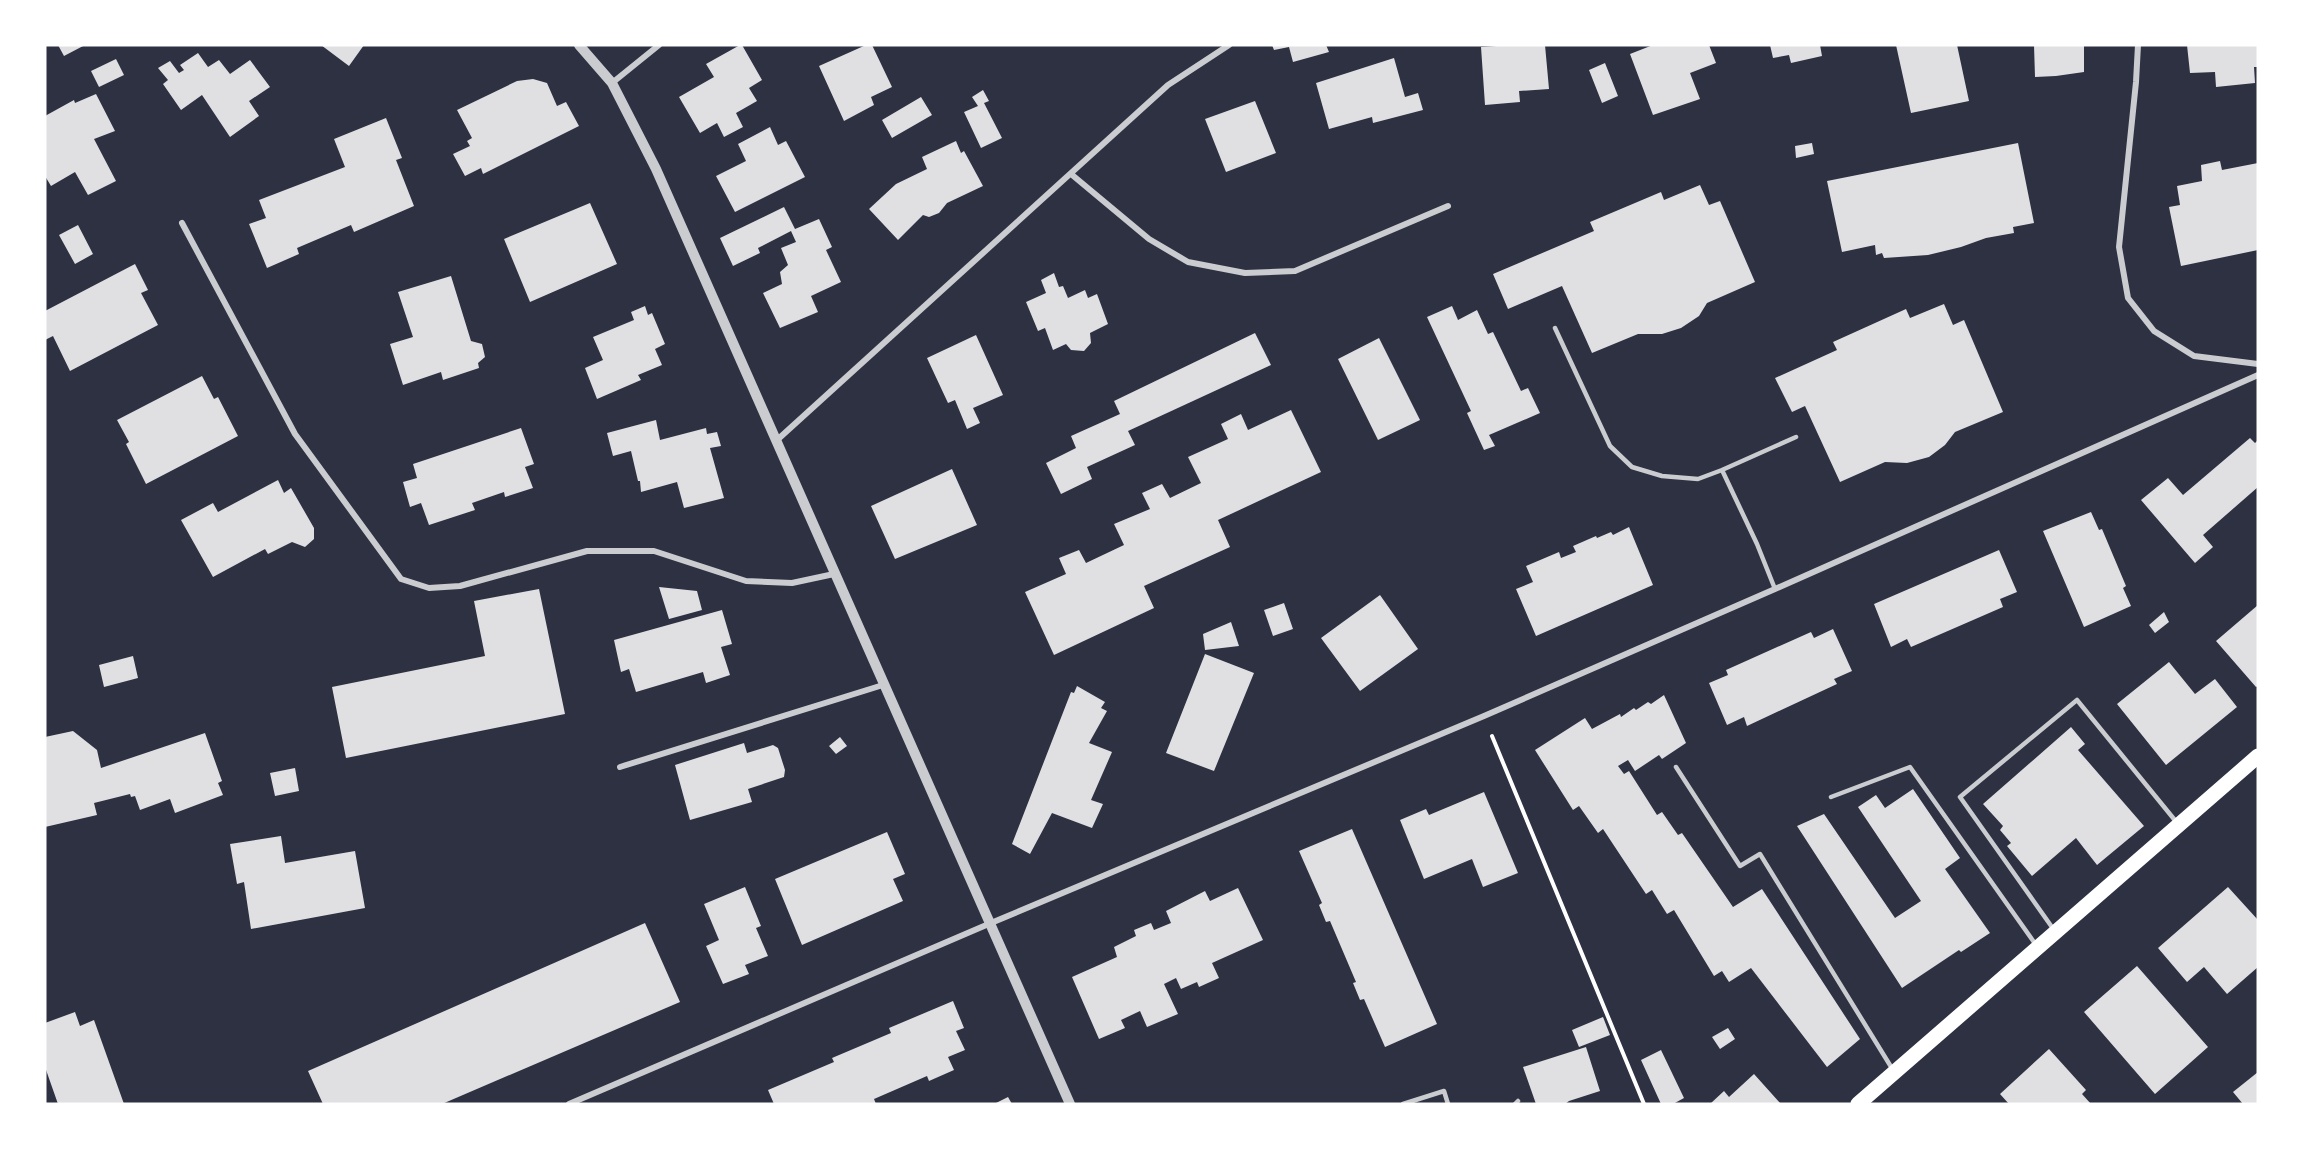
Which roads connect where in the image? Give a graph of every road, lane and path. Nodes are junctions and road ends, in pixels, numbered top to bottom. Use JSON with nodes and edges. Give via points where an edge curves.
{"nodes":[{"id":1,"x":579,"y":45,"type":"edge"},
{"id":2,"x":659,"y":45,"type":"edge"},
{"id":3,"x":1229,"y":45,"type":"edge"},
{"id":4,"x":2138,"y":45,"type":"edge"},
{"id":5,"x":612,"y":83,"type":"junction"},
{"id":6,"x":1071,"y":174,"type":"junction"},
{"id":7,"x":1448,"y":206,"type":"dead end"},
{"id":8,"x":182,"y":223,"type":"dead end"},
{"id":9,"x":1555,"y":328,"type":"dead end"},
{"id":10,"x":2258,"y":364,"type":"edge"},
{"id":11,"x":2258,"y":375,"type":"edge"},
{"id":12,"x":1796,"y":437,"type":"dead end"},
{"id":13,"x":776,"y":441,"type":"junction"},
{"id":14,"x":1722,"y":470,"type":"junction"},
{"id":15,"x":834,"y":574,"type":"junction"},
{"id":16,"x":1775,"y":590,"type":"junction"},
{"id":17,"x":883,"y":685,"type":"junction"},
{"id":18,"x":1484,"y":716,"type":"junction"},
{"id":19,"x":2258,"y":756,"type":"edge"},
{"id":20,"x":620,"y":767,"type":"dead end"},
{"id":21,"x":1676,"y":767,"type":"dead end"},
{"id":22,"x":1831,"y":797,"type":"dead end"},
{"id":23,"x":2179,"y":825,"type":"junction"},
{"id":24,"x":991,"y":923,"type":"junction"},
{"id":25,"x":2055,"y":932,"type":"junction"},
{"id":26,"x":2037,"y":948,"type":"junction"},
{"id":27,"x":1894,"y":1072,"type":"junction"},
{"id":28,"x":569,"y":1104,"type":"edge"},
{"id":29,"x":1070,"y":1104,"type":"edge"},
{"id":30,"x":1403,"y":1104,"type":"edge"},
{"id":31,"x":1448,"y":1104,"type":"edge"},
{"id":32,"x":1644,"y":1104,"type":"edge"},
{"id":33,"x":1858,"y":1104,"type":"edge"}],
"edges":[{"from":1,"to":5,"type":"street"},
{"from":2,"to":5,"type":"street"},
{"from":3,"to":6,"type":"street","via":[[1168,85]]},
{"from":4,"to":10,"type":"street","via":[[2119,247],[2128,298],[2154,331],[2194,356]]},
{"from":5,"to":13,"type":"street","via":[[656,169]]},
{"from":6,"to":7,"type":"street","via":[[1149,239],[1188,262],[1245,273],[1295,271]]},
{"from":6,"to":13,"type":"street"},
{"from":8,"to":15,"type":"street","via":[[295,434],[401,579],[429,588],[460,586],[587,551],[654,551],[747,581],[792,583]]},
{"from":9,"to":14,"type":"lane","via":[[1610,446],[1632,467],[1662,476],[1698,479]]},
{"from":11,"to":16,"type":"street"},
{"from":12,"to":14,"type":"lane"},
{"from":13,"to":15,"type":"street"},
{"from":14,"to":16,"type":"lane","via":[[1758,544]]},
{"from":15,"to":17,"type":"street"},
{"from":16,"to":18,"type":"street"},
{"from":17,"to":20,"type":"street"},
{"from":17,"to":24,"type":"street"},
{"from":18,"to":24,"type":"street"},
{"from":18,"to":32,"type":"path"},
{"from":19,"to":23,"type":"main road"},
{"from":21,"to":27,"type":"lane","via":[[1740,866],[1760,854]]},
{"from":22,"to":26,"type":"lane","via":[[1910,767]]},
{"from":23,"to":25,"type":"main road"},
{"from":23,"to":25,"type":"lane","via":[[2077,700],[1960,796]]},
{"from":24,"to":28,"type":"street"},
{"from":24,"to":29,"type":"street"},
{"from":25,"to":26,"type":"main road"},
{"from":26,"to":27,"type":"main road"},
{"from":27,"to":33,"type":"main road"},
{"from":30,"to":31,"type":"lane","via":[[1444,1090]]}]}
